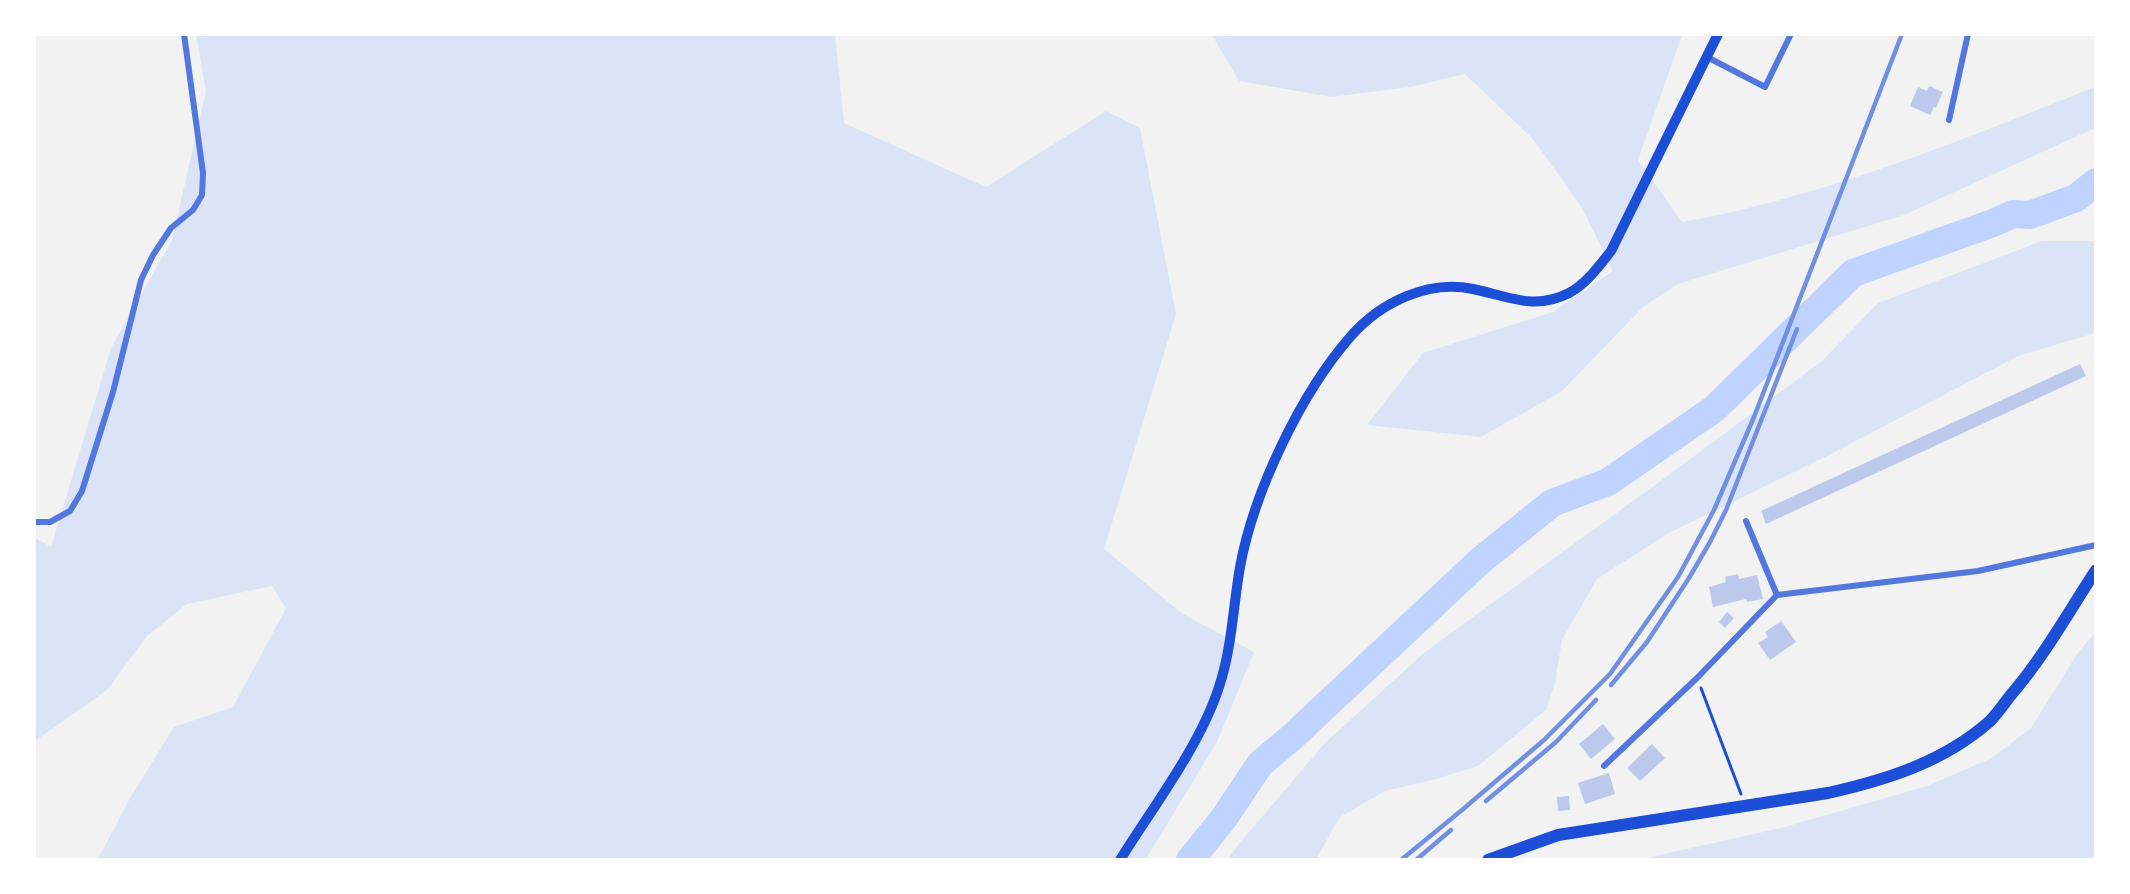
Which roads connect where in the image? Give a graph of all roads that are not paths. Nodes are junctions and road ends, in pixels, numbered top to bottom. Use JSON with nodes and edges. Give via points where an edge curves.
{"nodes":[{"id":1,"x":184,"y":34,"type":"edge"},
{"id":2,"x":1718,"y":34,"type":"edge"},
{"id":3,"x":1791,"y":34,"type":"edge"},
{"id":4,"x":1968,"y":34,"type":"edge"},
{"id":5,"x":1707,"y":57,"type":"junction"},
{"id":6,"x":1949,"y":120,"type":"dead end"},
{"id":7,"x":1746,"y":521,"type":"dead end"},
{"id":8,"x":34,"y":522,"type":"edge"},
{"id":9,"x":2096,"y":545,"type":"edge"},
{"id":10,"x":2096,"y":570,"type":"edge"},
{"id":11,"x":1777,"y":595,"type":"junction"},
{"id":12,"x":1604,"y":766,"type":"dead end"},
{"id":13,"x":1120,"y":860,"type":"edge"},
{"id":14,"x":1488,"y":860,"type":"edge"}],
"edges":[{"from":1,"to":8,"type":"street","via":[[203,173],[202,195],[193,210],[171,228],[141,280],[82,491],[70,511],[50,522]]},
{"from":2,"to":5,"type":"main road"},
{"from":3,"to":5,"type":"street","via":[[1765,87]]},
{"from":4,"to":6,"type":"street"},
{"from":5,"to":13,"type":"main road","via":[[1611,251],[1570,292],[1541,303],[1443,286],[1413,293],[1385,307],[1346,343],[1309,396],[1260,495],[1240,567],[1228,654],[1215,698],[1198,735]]},
{"from":7,"to":11,"type":"street"},
{"from":9,"to":11,"type":"street","via":[[1978,572]]},
{"from":10,"to":14,"type":"highway","via":[[2025,679],[1990,720],[1954,747],[1913,769],[1828,793],[1558,835]]},
{"from":11,"to":12,"type":"street"}]}
